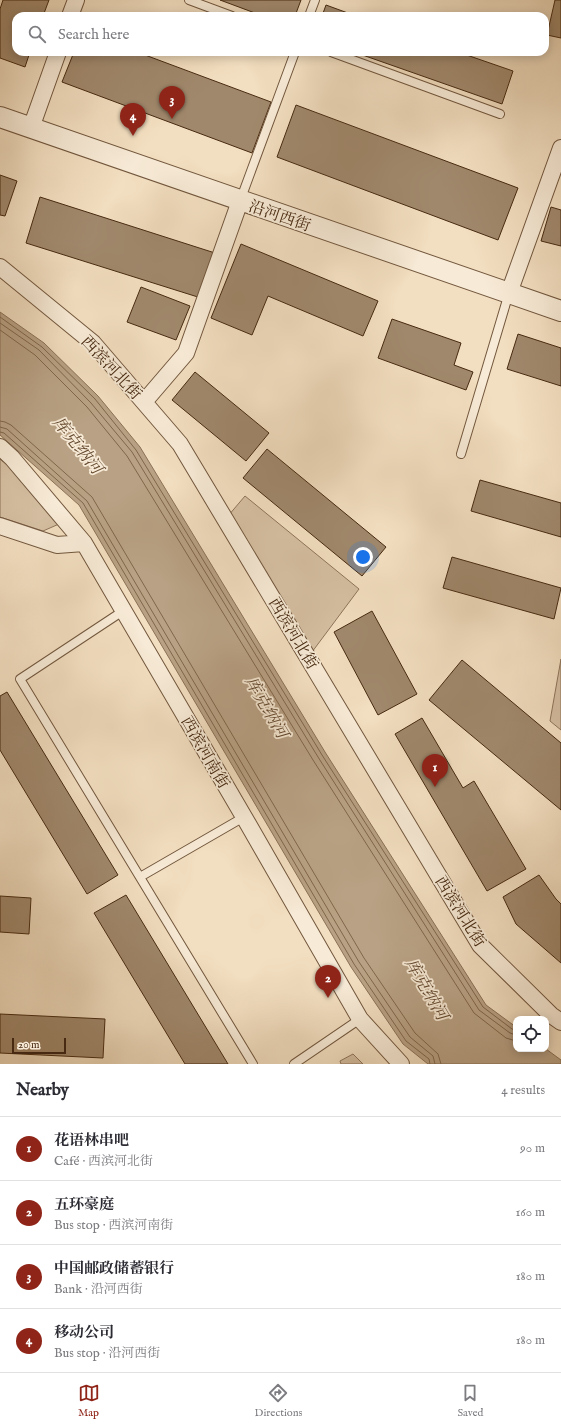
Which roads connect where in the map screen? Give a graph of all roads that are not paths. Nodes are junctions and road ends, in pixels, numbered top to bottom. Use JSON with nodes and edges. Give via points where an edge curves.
{"nodes":[{"id":1,"x":76,"y":0,"type":"edge"},
{"id":2,"x":189,"y":0,"type":"edge"},
{"id":3,"x":315,"y":0,"type":"edge"},
{"id":4,"x":72,"y":12,"type":"edge"},
{"id":5,"x":221,"y":12,"type":"edge"},
{"id":6,"x":310,"y":12,"type":"edge"},
{"id":7,"x":57,"y":56,"type":"edge"},
{"id":8,"x":294,"y":56,"type":"edge"},
{"id":9,"x":341,"y":56,"type":"edge"},
{"id":10,"x":500,"y":114,"type":"dead end"},
{"id":11,"x":0,"y":117,"type":"edge"},
{"id":12,"x":31,"y":128,"type":"junction"},
{"id":13,"x":561,"y":148,"type":"edge"},
{"id":14,"x":240,"y":201,"type":"junction"},
{"id":15,"x":0,"y":267,"type":"edge"},
{"id":16,"x":509,"y":293,"type":"junction"},
{"id":17,"x":561,"y":311,"type":"edge"},
{"id":18,"x":144,"y":402,"type":"junction"},
{"id":19,"x":0,"y":447,"type":"edge"},
{"id":20,"x":461,"y":454,"type":"dead end"},
{"id":21,"x":0,"y":526,"type":"edge"},
{"id":22,"x":84,"y":543,"type":"junction"},
{"id":23,"x":123,"y":611,"type":"junction"},
{"id":24,"x":244,"y":817,"type":"junction"},
{"id":25,"x":140,"y":877,"type":"junction"},
{"id":26,"x":360,"y":1019,"type":"junction"},
{"id":27,"x":561,"y":1022,"type":"edge"},
{"id":28,"x":253,"y":1064,"type":"edge"},
{"id":29,"x":294,"y":1064,"type":"edge"},
{"id":30,"x":401,"y":1064,"type":"edge"}],
"edges":[{"from":1,"to":4,"type":"street"},
{"from":2,"to":5,"type":"lane"},
{"from":3,"to":6,"type":"lane"},
{"from":7,"to":12,"type":"street"},
{"from":8,"to":14,"type":"lane"},
{"from":9,"to":10,"type":"lane"},
{"from":11,"to":12,"type":"street","name":"沿河西街"},
{"from":12,"to":14,"type":"street","name":"沿河西街"},
{"from":13,"to":16,"type":"street"},
{"from":14,"to":16,"type":"street","name":"沿河西街"},
{"from":14,"to":18,"type":"street","via":[[186,353]]},
{"from":15,"to":18,"type":"street","name":"西滨河北街","via":[[93,343]]},
{"from":16,"to":17,"type":"street","name":"沿河西街"},
{"from":16,"to":20,"type":"lane"},
{"from":18,"to":27,"type":"street","name":"西滨河北街","via":[[180,444],[480,945]]},
{"from":19,"to":22,"type":"street","name":"西滨河南街"},
{"from":21,"to":22,"type":"street","via":[[57,545]]},
{"from":22,"to":23,"type":"street","name":"西滨河南街"},
{"from":23,"to":24,"type":"street","name":"西滨河南街"},
{"from":23,"to":25,"type":"lane","via":[[20,679]]},
{"from":24,"to":25,"type":"lane"},
{"from":24,"to":26,"type":"street","name":"西滨河南街"},
{"from":25,"to":28,"type":"lane"},
{"from":26,"to":29,"type":"lane"},
{"from":26,"to":30,"type":"street","name":"西滨河南街"}]}
